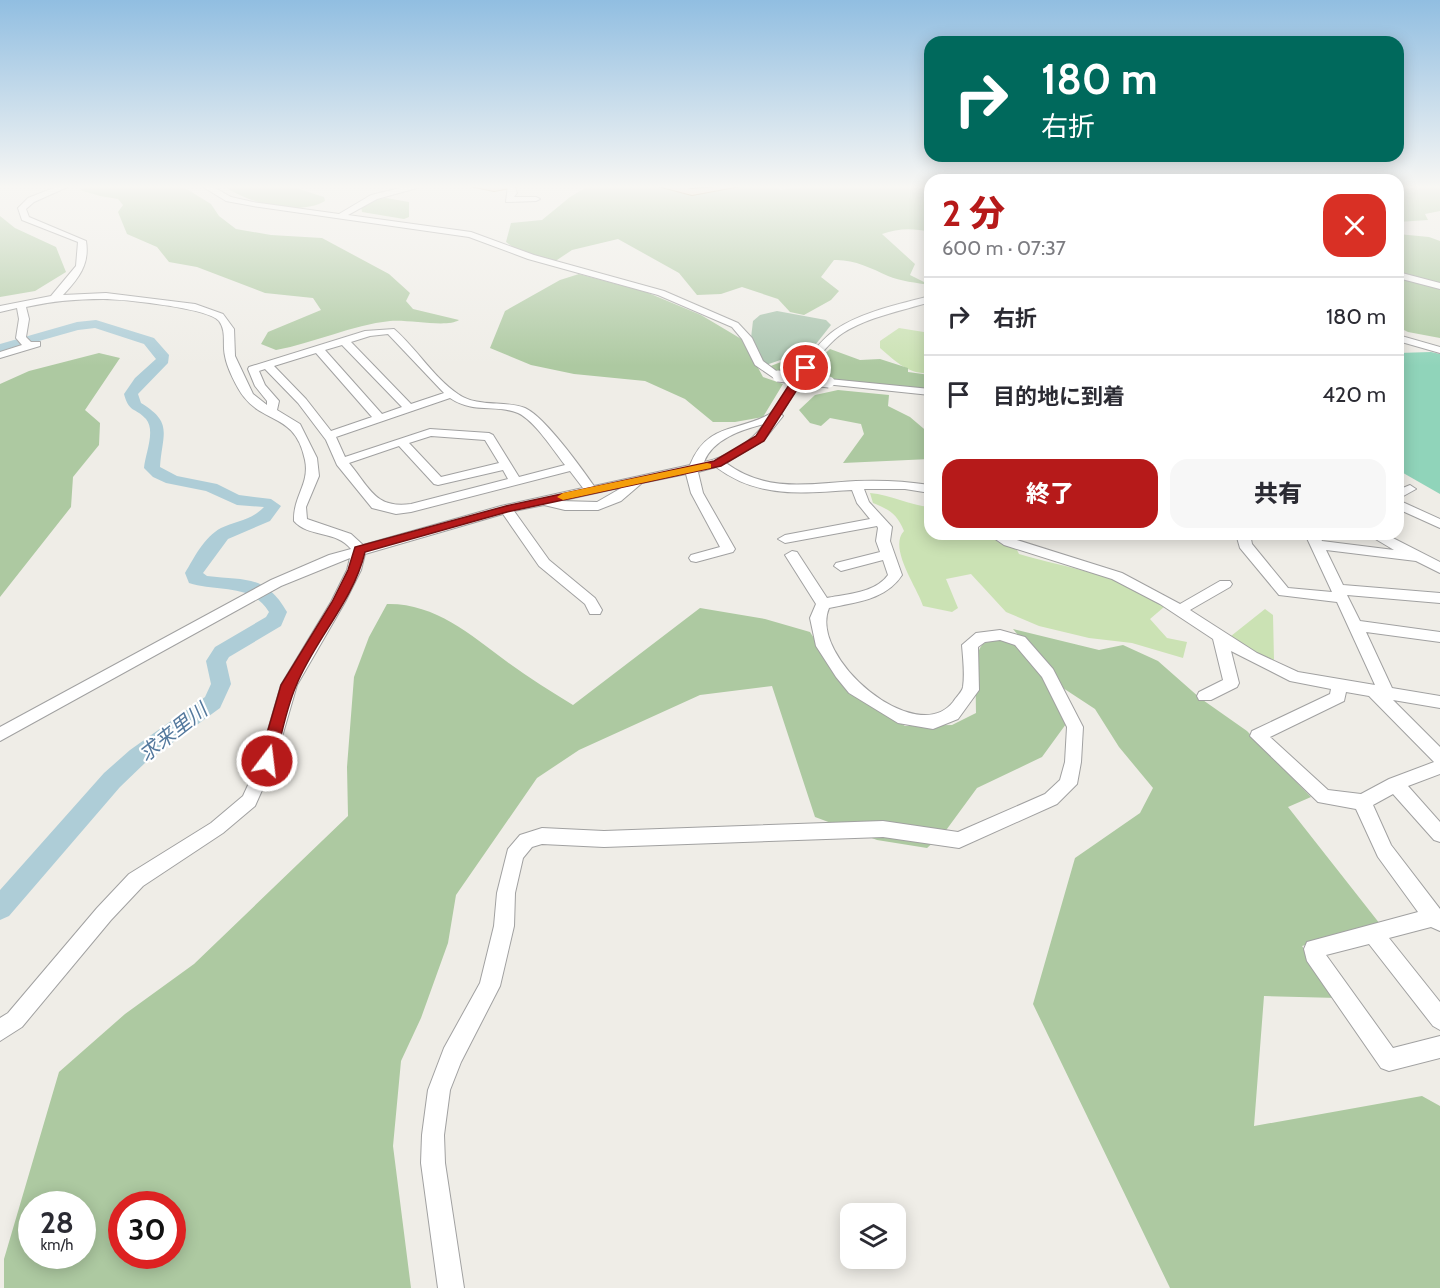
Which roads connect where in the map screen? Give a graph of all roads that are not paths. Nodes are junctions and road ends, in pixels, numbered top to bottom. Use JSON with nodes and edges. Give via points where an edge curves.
{"nodes":[{"id":1,"x":83,"y":245,"type":"edge"},
{"id":2,"x":500,"y":245,"type":"edge"},
{"id":3,"x":1404,"y":276,"type":"edge"},
{"id":4,"x":1404,"y":280,"type":"edge"},
{"id":5,"x":1418,"y":280,"type":"junction"},
{"id":6,"x":1440,"y":286,"type":"edge"},
{"id":7,"x":54,"y":298,"type":"junction"},
{"id":8,"x":924,"y":301,"type":"edge"},
{"id":9,"x":21,"y":304,"type":"junction"},
{"id":10,"x":0,"y":309,"type":"edge"},
{"id":11,"x":1404,"y":340,"type":"edge"},
{"id":12,"x":344,"y":341,"type":"junction"},
{"id":13,"x":318,"y":349,"type":"junction"},
{"id":14,"x":1440,"y":350,"type":"edge"},
{"id":15,"x":0,"y":355,"type":"edge"},
{"id":16,"x":267,"y":365,"type":"junction"},
{"id":17,"x":924,"y":391,"type":"edge"},
{"id":18,"x":452,"y":394,"type":"junction"},
{"id":19,"x":409,"y":408,"type":"junction"},
{"id":20,"x":271,"y":411,"type":"junction"},
{"id":21,"x":777,"y":416,"type":"junction"},
{"id":22,"x":380,"y":418,"type":"junction"},
{"id":23,"x":329,"y":436,"type":"junction"},
{"id":24,"x":400,"y":442,"type":"junction"},
{"id":25,"x":341,"y":462,"type":"junction"},
{"id":26,"x":717,"y":463,"type":"junction"},
{"id":27,"x":507,"y":465,"type":"junction"},
{"id":28,"x":575,"y":466,"type":"junction"},
{"id":29,"x":693,"y":469,"type":"junction"},
{"id":30,"x":515,"y":480,"type":"junction"},
{"id":31,"x":637,"y":481,"type":"junction"},
{"id":32,"x":856,"y":486,"type":"junction"},
{"id":33,"x":924,"y":488,"type":"edge"},
{"id":34,"x":591,"y":491,"type":"junction"},
{"id":35,"x":538,"y":502,"type":"junction"},
{"id":36,"x":1404,"y":507,"type":"edge"},
{"id":37,"x":411,"y":508,"type":"junction"},
{"id":38,"x":506,"y":509,"type":"junction"},
{"id":39,"x":881,"y":521,"type":"junction"},
{"id":40,"x":1440,"y":524,"type":"edge"},
{"id":41,"x":440,"y":527,"type":"junction"},
{"id":42,"x":785,"y":539,"type":"dead end"},
{"id":43,"x":1006,"y":540,"type":"edge"},
{"id":44,"x":1244,"y":540,"type":"edge"},
{"id":45,"x":1315,"y":540,"type":"edge"},
{"id":46,"x":1386,"y":540,"type":"edge"},
{"id":47,"x":359,"y":550,"type":"junction"},
{"id":48,"x":888,"y":554,"type":"junction"},
{"id":49,"x":792,"y":555,"type":"dead end"},
{"id":50,"x":1419,"y":557,"type":"junction"},
{"id":51,"x":696,"y":558,"type":"dead end"},
{"id":52,"x":841,"y":566,"type":"dead end"},
{"id":53,"x":1440,"y":568,"type":"edge"},
{"id":54,"x":1225,"y":584,"type":"dead end"},
{"id":55,"x":1340,"y":594,"type":"junction"},
{"id":56,"x":1440,"y":597,"type":"edge"},
{"id":57,"x":823,"y":604,"type":"junction"},
{"id":58,"x":595,"y":610,"type":"dead end"},
{"id":59,"x":1180,"y":610,"type":"junction"},
{"id":60,"x":1356,"y":626,"type":"junction"},
{"id":61,"x":1220,"y":636,"type":"junction"},
{"id":62,"x":1440,"y":637,"type":"edge"},
{"id":63,"x":1339,"y":684,"type":"junction"},
{"id":64,"x":1379,"y":691,"type":"junction"},
{"id":65,"x":1205,"y":696,"type":"dead end"},
{"id":66,"x":1440,"y":702,"type":"edge"},
{"id":67,"x":0,"y":735,"type":"edge"},
{"id":68,"x":1440,"y":758,"type":"edge"},
{"id":69,"x":1440,"y":767,"type":"edge"},
{"id":70,"x":1395,"y":784,"type":"junction"},
{"id":71,"x":1362,"y":802,"type":"junction"},
{"id":72,"x":1440,"y":834,"type":"edge"},
{"id":73,"x":1437,"y":920,"type":"edge"},
{"id":74,"x":1372,"y":933,"type":"junction"},
{"id":75,"x":1440,"y":1019,"type":"edge"},
{"id":76,"x":0,"y":1030,"type":"edge"},
{"id":77,"x":1440,"y":1047,"type":"edge"},
{"id":78,"x":451,"y":1288,"type":"edge"}],
"edges":[{"from":1,"to":7,"type":"street","via":[[80,272]]},
{"from":2,"to":17,"type":"street","bridge":true,"via":[[671,297],[735,325],[747,338],[759,363],[778,376]]},
{"from":3,"to":5,"type":"street"},
{"from":4,"to":5,"type":"street"},
{"from":5,"to":6,"type":"street"},
{"from":7,"to":9,"type":"street"},
{"from":7,"to":20,"type":"street","via":[[106,296],[195,307],[220,316],[229,329],[230,356],[248,395]]},
{"from":8,"to":21,"type":"street","via":[[865,319],[838,332],[806,368]]},
{"from":9,"to":10,"type":"street"},
{"from":9,"to":15,"type":"street","via":[[21,338],[32,345]]},
{"from":11,"to":14,"type":"street"},
{"from":12,"to":13,"type":"street"},
{"from":12,"to":18,"type":"street","via":[[390,332]]},
{"from":12,"to":19,"type":"street"},
{"from":13,"to":16,"type":"street"},
{"from":13,"to":22,"type":"street"},
{"from":16,"to":20,"type":"street","via":[[253,369],[253,374],[273,401]]},
{"from":16,"to":23,"type":"street"},
{"from":18,"to":19,"type":"street"},
{"from":18,"to":28,"type":"street","via":[[482,406],[525,411]]},
{"from":19,"to":22,"type":"street"},
{"from":20,"to":47,"type":"street","via":[[296,426],[311,458],[313,476],[300,507],[301,521],[352,538]]},
{"from":21,"to":26,"type":"street","via":[[760,438]]},
{"from":21,"to":29,"type":"street","via":[[710,442]]},
{"from":22,"to":23,"type":"street"},
{"from":23,"to":25,"type":"street"},
{"from":24,"to":25,"type":"street"},
{"from":24,"to":27,"type":"street","via":[[440,431],[489,437]]},
{"from":24,"to":27,"type":"street","via":[[438,481]]},
{"from":25,"to":37,"type":"street","via":[[377,505],[396,510]]},
{"from":26,"to":29,"type":"street"},
{"from":26,"to":32,"type":"street","via":[[728,472],[776,488]]},
{"from":27,"to":30,"type":"street"},
{"from":28,"to":30,"type":"street"},
{"from":28,"to":34,"type":"street"},
{"from":29,"to":31,"type":"street"},
{"from":29,"to":51,"type":"street","via":[[697,493],[728,549]]},
{"from":30,"to":37,"type":"street"},
{"from":31,"to":34,"type":"street"},
{"from":31,"to":35,"type":"street","via":[[611,504],[600,507]]},
{"from":32,"to":33,"type":"street","via":[[894,482]]},
{"from":32,"to":39,"type":"street","via":[[863,503]]},
{"from":34,"to":35,"type":"street"},
{"from":35,"to":38,"type":"street"},
{"from":36,"to":40,"type":"street"},
{"from":37,"to":41,"type":"street"},
{"from":38,"to":41,"type":"street"},
{"from":38,"to":58,"type":"street","via":[[544,563],[590,601]]},
{"from":39,"to":42,"type":"street"},
{"from":39,"to":48,"type":"street"},
{"from":41,"to":47,"type":"street"},
{"from":43,"to":59,"type":"street","via":[[1117,576]]},
{"from":44,"to":55,"type":"street","via":[[1284,592]]},
{"from":45,"to":50,"type":"street"},
{"from":45,"to":55,"type":"street"},
{"from":46,"to":50,"type":"street"},
{"from":47,"to":67,"type":"street","via":[[276,583]]},
{"from":47,"to":76,"type":"street","via":[[339,602],[289,685],[267,761],[249,801],[217,828],[136,879],[15,1020]]},
{"from":48,"to":52,"type":"street"},
{"from":48,"to":57,"type":"street","via":[[895,575],[891,583]]},
{"from":49,"to":57,"type":"street"},
{"from":50,"to":53,"type":"street"},
{"from":54,"to":59,"type":"street"},
{"from":55,"to":56,"type":"street"},
{"from":55,"to":60,"type":"street"},
{"from":57,"to":78,"type":"street","via":[[816,618],[824,646],[841,672],[855,689],[898,717],[933,723],[952,715],[971,690],[970,645],[981,637],[1000,635],[1020,641],[1048,673],[1075,727],[1068,784],[1051,799],[959,840],[883,829],[604,839],[542,836],[526,841],[514,855],[490,986],[452,1056],[439,1090],[432,1136],[433,1163]]},
{"from":59,"to":61,"type":"street"},
{"from":60,"to":62,"type":"street"},
{"from":60,"to":64,"type":"street"},
{"from":61,"to":63,"type":"street","via":[[1252,657],[1295,677]]},
{"from":61,"to":65,"type":"street","via":[[1231,683]]},
{"from":63,"to":64,"type":"street"},
{"from":63,"to":71,"type":"street","via":[[1338,697],[1258,736],[1324,797]]},
{"from":64,"to":66,"type":"street"},
{"from":64,"to":68,"type":"street"},
{"from":69,"to":70,"type":"street"},
{"from":70,"to":71,"type":"street"},
{"from":70,"to":72,"type":"street"},
{"from":71,"to":73,"type":"street","via":[[1394,867]]},
{"from":73,"to":74,"type":"street"},
{"from":74,"to":75,"type":"street"},
{"from":74,"to":77,"type":"street","via":[[1314,949],[1317,961],[1389,1060]]}]}
